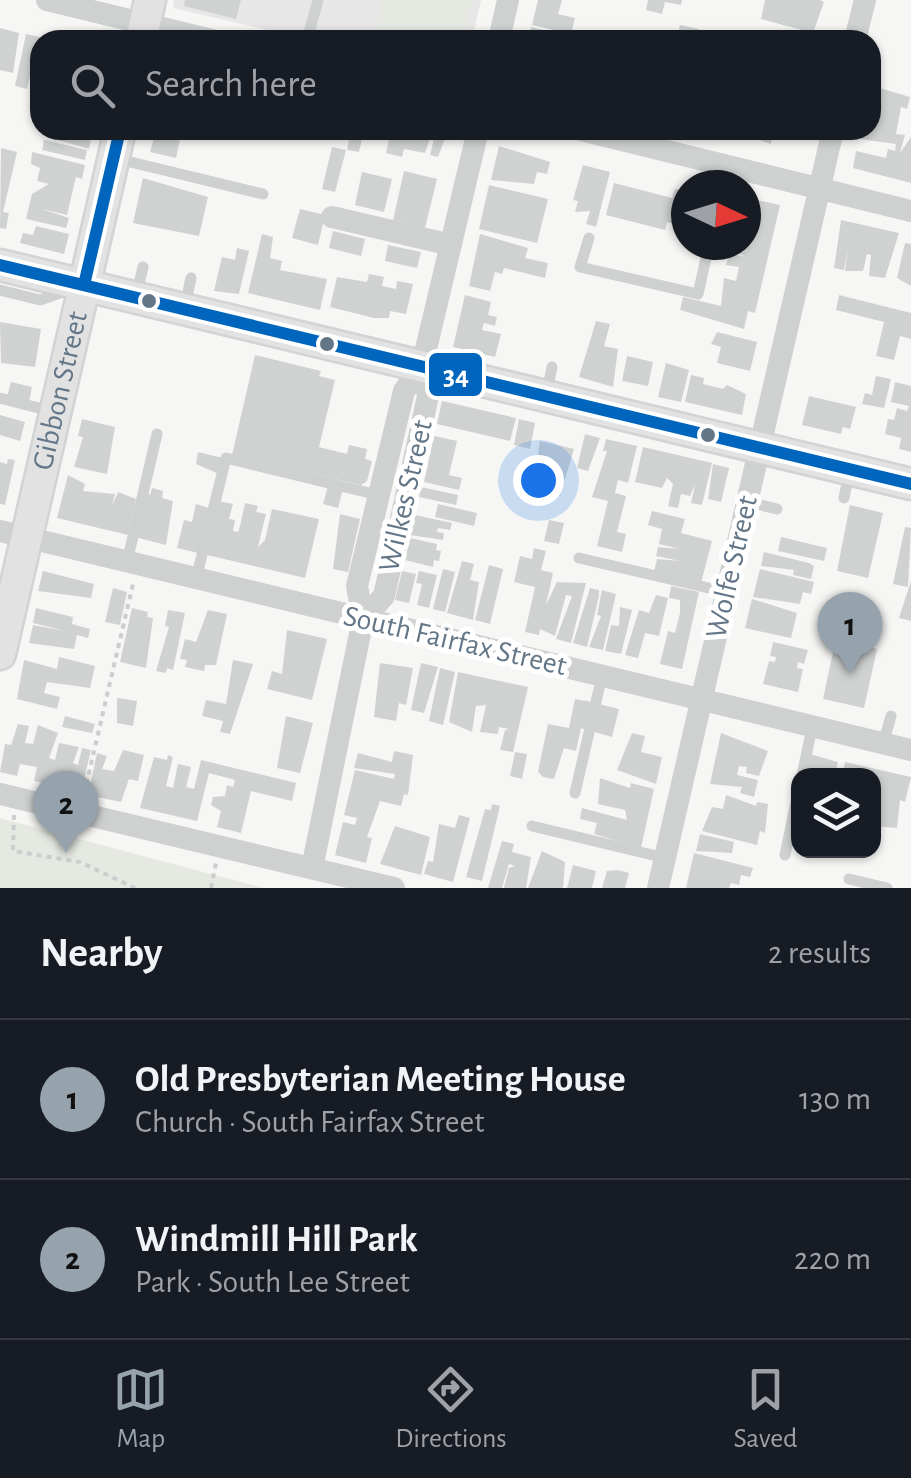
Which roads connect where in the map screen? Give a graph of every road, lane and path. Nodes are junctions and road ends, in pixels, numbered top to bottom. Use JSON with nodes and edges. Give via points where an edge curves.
{"nodes":[{"id":1,"x":47,"y":0,"type":"edge"},
{"id":2,"x":318,"y":0,"type":"edge"},
{"id":3,"x":508,"y":0,"type":"edge"},
{"id":4,"x":864,"y":0,"type":"edge"},
{"id":5,"x":145,"y":21,"type":"edge"},
{"id":6,"x":177,"y":30,"type":"edge"},
{"id":7,"x":310,"y":30,"type":"edge"},
{"id":8,"x":501,"y":30,"type":"edge"},
{"id":9,"x":857,"y":30,"type":"edge"},
{"id":10,"x":476,"y":140,"type":"edge"},
{"id":11,"x":611,"y":140,"type":"edge"},
{"id":12,"x":831,"y":140,"type":"edge"},
{"id":13,"x":117,"y":144,"type":"edge"},
{"id":14,"x":705,"y":170,"type":"edge"},
{"id":15,"x":761,"y":181,"type":"edge"},
{"id":16,"x":819,"y":189,"type":"junction"},
{"id":17,"x":263,"y":194,"type":"dead end"},
{"id":18,"x":911,"y":211,"type":"edge"},
{"id":19,"x":332,"y":216,"type":"dead end"},
{"id":20,"x":589,"y":238,"type":"dead end"},
{"id":21,"x":451,"y":244,"type":"junction"},
{"id":22,"x":706,"y":260,"type":"edge"},
{"id":23,"x":0,"y":265,"type":"edge"},
{"id":24,"x":143,"y":267,"type":"dead end"},
{"id":25,"x":191,"y":278,"type":"dead end"},
{"id":26,"x":84,"y":286,"type":"junction"},
{"id":27,"x":0,"y":290,"type":"edge"},
{"id":28,"x":135,"y":298,"type":"junction"},
{"id":29,"x":184,"y":310,"type":"junction"},
{"id":30,"x":422,"y":366,"type":"junction"},
{"id":31,"x":0,"y":398,"type":"edge"},
{"id":32,"x":55,"y":412,"type":"junction"},
{"id":33,"x":158,"y":434,"type":"dead end"},
{"id":34,"x":761,"y":448,"type":"junction"},
{"id":35,"x":911,"y":484,"type":"edge"},
{"id":36,"x":378,"y":495,"type":"junction"},
{"id":37,"x":748,"y":502,"type":"junction"},
{"id":38,"x":778,"y":509,"type":"dead end"},
{"id":39,"x":13,"y":535,"type":"edge"},
{"id":40,"x":579,"y":558,"type":"dead end"},
{"id":41,"x":132,"y":563,"type":"junction"},
{"id":42,"x":196,"y":579,"type":"junction"},
{"id":43,"x":726,"y":592,"type":"junction"},
{"id":44,"x":363,"y":619,"type":"junction"},
{"id":45,"x":0,"y":654,"type":"edge"},
{"id":46,"x":602,"y":676,"type":"junction"},
{"id":47,"x":700,"y":700,"type":"junction"},
{"id":48,"x":891,"y":716,"type":"dead end"},
{"id":49,"x":812,"y":727,"type":"junction"},
{"id":50,"x":883,"y":744,"type":"junction"},
{"id":51,"x":911,"y":750,"type":"edge"},
{"id":52,"x":804,"y":768,"type":"edge"},
{"id":53,"x":575,"y":793,"type":"dead end"},
{"id":54,"x":0,"y":794,"type":"edge"},
{"id":55,"x":79,"y":813,"type":"junction"},
{"id":56,"x":14,"y":815,"type":"dead end"},
{"id":57,"x":532,"y":826,"type":"dead end"},
{"id":58,"x":791,"y":826,"type":"edge"},
{"id":59,"x":785,"y":855,"type":"dead end"},
{"id":60,"x":665,"y":858,"type":"junction"},
{"id":61,"x":216,"y":863,"type":"dead end"},
{"id":62,"x":312,"y":868,"type":"junction"},
{"id":63,"x":848,"y":879,"type":"dead end"},
{"id":64,"x":135,"y":888,"type":"edge"},
{"id":65,"x":211,"y":888,"type":"edge"},
{"id":66,"x":394,"y":888,"type":"edge"},
{"id":67,"x":658,"y":888,"type":"edge"},
{"id":68,"x":887,"y":888,"type":"edge"}],
"edges":[{"from":1,"to":5,"type":"street"},
{"from":2,"to":7,"type":"lane"},
{"from":3,"to":8,"type":"street"},
{"from":4,"to":9,"type":"street"},
{"from":5,"to":6,"type":"street"},
{"from":10,"to":21,"type":"street","name":"Wilkes Street"},
{"from":11,"to":14,"type":"street"},
{"from":12,"to":16,"type":"street","name":"Wolfe Street"},
{"from":13,"to":17,"type":"lane"},
{"from":13,"to":26,"type":"main road","name":"Gibbon Street"},
{"from":15,"to":16,"type":"street"},
{"from":16,"to":18,"type":"street"},
{"from":16,"to":34,"type":"street","name":"Wolfe Street"},
{"from":19,"to":21,"type":"street"},
{"from":20,"to":22,"type":"lane","via":[[580,267],[698,294]]},
{"from":21,"to":30,"type":"street","name":"Wilkes Street"},
{"from":23,"to":26,"type":"main road"},
{"from":24,"to":28,"type":"lane"},
{"from":25,"to":29,"type":"lane"},
{"from":26,"to":27,"type":"lane","via":[[40,300]]},
{"from":26,"to":28,"type":"main road"},
{"from":26,"to":32,"type":"main road","name":"Gibbon Street"},
{"from":28,"to":29,"type":"main road"},
{"from":29,"to":30,"type":"main road"},
{"from":30,"to":34,"type":"main road","via":[[549,382]]},
{"from":30,"to":36,"type":"street","name":"Wilkes Street","via":[[404,391]]},
{"from":30,"to":44,"type":"street","name":"Wilkes Street","via":[[428,396],[384,596]]},
{"from":31,"to":32,"type":"lane"},
{"from":32,"to":39,"type":"main road","name":"Gibbon Street"},
{"from":33,"to":41,"type":"lane"},
{"from":34,"to":35,"type":"main road","via":[[847,484]]},
{"from":34,"to":37,"type":"street","name":"Wolfe Street"},
{"from":36,"to":42,"type":"lane","via":[[226,458]]},
{"from":36,"to":44,"type":"street","name":"Wilkes Street","via":[[356,586]]},
{"from":37,"to":38,"type":"lane"},
{"from":37,"to":43,"type":"street","name":"Wolfe Street"},
{"from":39,"to":41,"type":"street","name":"South Fairfax Street"},
{"from":39,"to":45,"type":"main road","name":"Gibbon Street"},
{"from":40,"to":43,"type":"lane"},
{"from":41,"to":42,"type":"street","name":"South Fairfax Street"},
{"from":41,"to":55,"type":"path"},
{"from":42,"to":44,"type":"street","name":"South Fairfax Street"},
{"from":43,"to":47,"type":"street","name":"Wolfe Street"},
{"from":44,"to":46,"type":"street","name":"South Fairfax Street"},
{"from":44,"to":62,"type":"street","name":"Wilkes Street"},
{"from":46,"to":47,"type":"street","name":"South Fairfax Street"},
{"from":46,"to":53,"type":"lane"},
{"from":47,"to":49,"type":"street","name":"South Fairfax Street"},
{"from":47,"to":60,"type":"street","name":"Wolfe Street"},
{"from":48,"to":50,"type":"lane"},
{"from":49,"to":50,"type":"street","name":"South Fairfax Street"},
{"from":49,"to":52,"type":"lane"},
{"from":50,"to":51,"type":"street","name":"South Fairfax Street"},
{"from":54,"to":55,"type":"street"},
{"from":55,"to":62,"type":"street"},
{"from":56,"to":64,"type":"path","via":[[13,851],[80,862]]},
{"from":57,"to":60,"type":"lane"},
{"from":58,"to":59,"type":"lane"},
{"from":60,"to":67,"type":"street","name":"Wolfe Street"},
{"from":61,"to":65,"type":"path"},
{"from":62,"to":66,"type":"street"},
{"from":63,"to":68,"type":"lane"}]}
